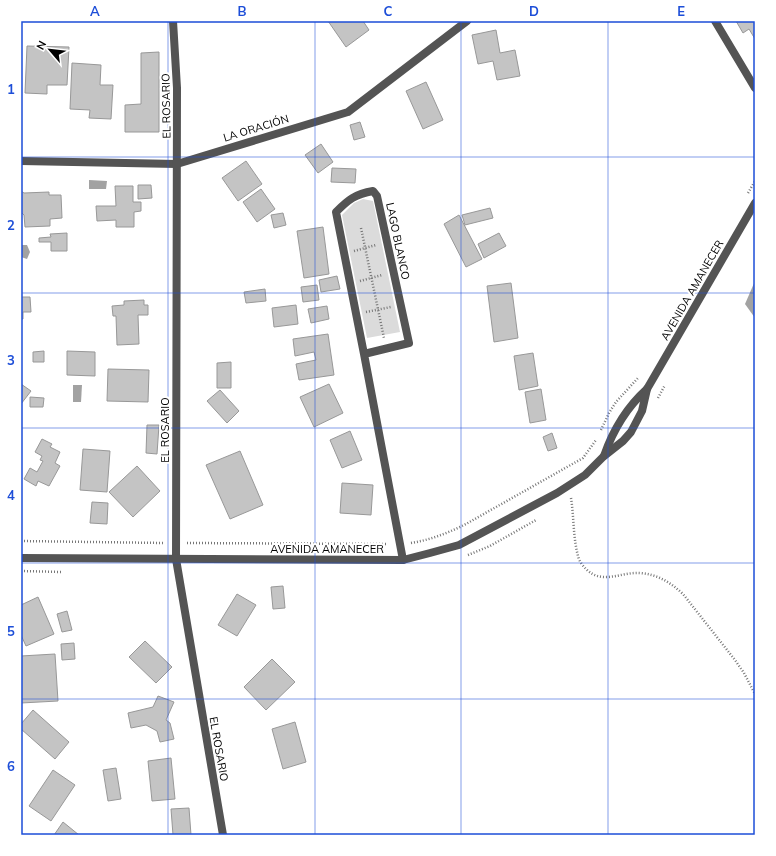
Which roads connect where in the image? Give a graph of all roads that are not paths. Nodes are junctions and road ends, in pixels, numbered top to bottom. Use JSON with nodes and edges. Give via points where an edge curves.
{"nodes":[{"id":1,"x":173,"y":21,"type":"edge"},
{"id":2,"x":467,"y":21,"type":"edge"},
{"id":3,"x":714,"y":21,"type":"edge"},
{"id":4,"x":755,"y":88,"type":"edge"},
{"id":5,"x":21,"y":161,"type":"edge"},
{"id":6,"x":178,"y":164,"type":"junction"},
{"id":7,"x":755,"y":203,"type":"edge"},
{"id":8,"x":364,"y":354,"type":"junction"},
{"id":9,"x":647,"y":389,"type":"junction"},
{"id":10,"x":604,"y":456,"type":"junction"},
{"id":11,"x":21,"y":558,"type":"edge"},
{"id":12,"x":176,"y":559,"type":"junction"},
{"id":13,"x":403,"y":560,"type":"junction"},
{"id":14,"x":223,"y":835,"type":"edge"}],
"edges":[{"from":1,"to":6,"type":"street","name":"EL ROSARIO"},
{"from":2,"to":6,"type":"street","name":"LA ORACIÓN","via":[[348,112]]},
{"from":3,"to":4,"type":"street"},
{"from":5,"to":6,"type":"street","name":"LA ORACIÓN"},
{"from":6,"to":12,"type":"street","name":"EL ROSARIO"},
{"from":7,"to":9,"type":"street","name":"AVENIDA AMANECER"},
{"from":8,"to":8,"type":"street","name":"LAGO BLANCO","via":[[336,212],[351,198],[373,190],[377,196],[409,343]]},
{"from":8,"to":13,"type":"street","name":"LAGO BLANCO"},
{"from":9,"to":10,"type":"street","name":"AVENIDA AMANECER","via":[[619,422]]},
{"from":9,"to":10,"type":"street","name":"AVENIDA AMANECER","via":[[642,411],[631,432]]},
{"from":10,"to":13,"type":"street","name":"AVENIDA AMANECER","via":[[585,475],[568,486],[459,545]]},
{"from":11,"to":12,"type":"street","name":"AVENIDA AMANECER"},
{"from":12,"to":13,"type":"street","name":"AVENIDA AMANECER"},
{"from":12,"to":14,"type":"street","name":"EL ROSARIO"}]}
